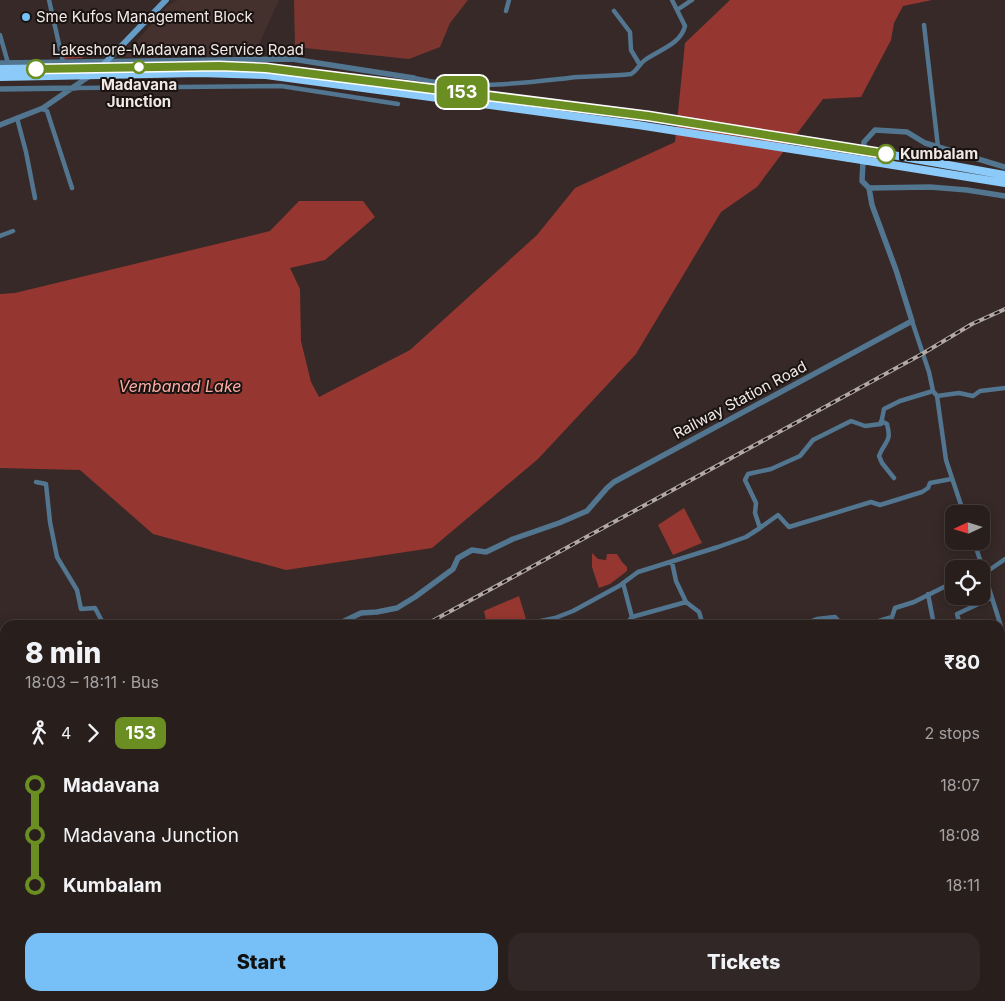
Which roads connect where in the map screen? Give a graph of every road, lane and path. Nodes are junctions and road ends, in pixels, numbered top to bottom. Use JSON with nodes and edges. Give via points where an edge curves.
{"nodes":[{"id":1,"x":49,"y":0,"type":"edge"},
{"id":2,"x":166,"y":0,"type":"edge"},
{"id":3,"x":509,"y":0,"type":"edge"},
{"id":4,"x":672,"y":0,"type":"edge"},
{"id":5,"x":692,"y":0,"type":"edge"},
{"id":6,"x":677,"y":10,"type":"junction"},
{"id":7,"x":506,"y":11,"type":"dead end"},
{"id":8,"x":614,"y":11,"type":"dead end"},
{"id":9,"x":924,"y":25,"type":"dead end"},
{"id":10,"x":0,"y":35,"type":"edge"},
{"id":11,"x":109,"y":61,"type":"junction"},
{"id":12,"x":63,"y":62,"type":"junction"},
{"id":13,"x":0,"y":63,"type":"edge"},
{"id":14,"x":8,"y":63,"type":"junction"},
{"id":15,"x":640,"y":65,"type":"junction"},
{"id":16,"x":101,"y":67,"type":"junction"},
{"id":17,"x":0,"y":69,"type":"edge"},
{"id":18,"x":91,"y":75,"type":"junction"},
{"id":19,"x":0,"y":77,"type":"edge"},
{"id":20,"x":414,"y":78,"type":"joint"},
{"id":21,"x":75,"y":88,"type":"junction"},
{"id":22,"x":0,"y":89,"type":"edge"},
{"id":23,"x":398,"y":104,"type":"dead end"},
{"id":24,"x":42,"y":109,"type":"junction"},
{"id":25,"x":17,"y":118,"type":"junction"},
{"id":26,"x":0,"y":125,"type":"edge"},
{"id":27,"x":938,"y":147,"type":"junction"},
{"id":28,"x":1005,"y":166,"type":"edge"},
{"id":29,"x":1005,"y":175,"type":"edge"},
{"id":30,"x":1005,"y":183,"type":"edge"},
{"id":31,"x":72,"y":188,"type":"dead end"},
{"id":32,"x":869,"y":188,"type":"junction"},
{"id":33,"x":1005,"y":196,"type":"edge"},
{"id":34,"x":35,"y":198,"type":"dead end"},
{"id":35,"x":13,"y":231,"type":"dead end"},
{"id":36,"x":0,"y":236,"type":"edge"},
{"id":37,"x":912,"y":321,"type":"junction"},
{"id":38,"x":1005,"y":388,"type":"edge"},
{"id":39,"x":933,"y":391,"type":"junction"},
{"id":40,"x":937,"y":396,"type":"junction"},
{"id":41,"x":881,"y":422,"type":"junction"},
{"id":42,"x":894,"y":478,"type":"dead end"},
{"id":43,"x":951,"y":479,"type":"junction"},
{"id":44,"x":36,"y":482,"type":"dead end"},
{"id":45,"x":961,"y":505,"type":"edge"},
{"id":46,"x":760,"y":528,"type":"junction"},
{"id":47,"x":1005,"y":559,"type":"edge"},
{"id":48,"x":672,"y":562,"type":"junction"},
{"id":49,"x":990,"y":570,"type":"edge"},
{"id":50,"x":623,"y":583,"type":"junction"},
{"id":51,"x":945,"y":586,"type":"edge"},
{"id":52,"x":928,"y":594,"type":"junction"},
{"id":53,"x":990,"y":594,"type":"edge"},
{"id":54,"x":991,"y":598,"type":"junction"},
{"id":55,"x":686,"y":602,"type":"junction"},
{"id":56,"x":632,"y":617,"type":"junction"},
{"id":57,"x":101,"y":620,"type":"edge"},
{"id":58,"x":346,"y":620,"type":"edge"},
{"id":59,"x":546,"y":620,"type":"edge"},
{"id":60,"x":630,"y":620,"type":"edge"},
{"id":61,"x":633,"y":620,"type":"edge"},
{"id":62,"x":701,"y":620,"type":"edge"},
{"id":63,"x":814,"y":620,"type":"edge"},
{"id":64,"x":838,"y":620,"type":"edge"},
{"id":65,"x":880,"y":620,"type":"edge"},
{"id":66,"x":933,"y":620,"type":"edge"},
{"id":67,"x":959,"y":620,"type":"edge"},
{"id":68,"x":999,"y":620,"type":"edge"}],
"edges":[{"from":1,"to":12,"type":"street"},
{"from":2,"to":11,"type":"main road"},
{"from":3,"to":7,"type":"street"},
{"from":4,"to":6,"type":"street"},
{"from":5,"to":6,"type":"street"},
{"from":6,"to":15,"type":"street","via":[[685,26],[683,34]]},
{"from":8,"to":15,"type":"street","via":[[630,32],[631,50]]},
{"from":9,"to":27,"type":"street"},
{"from":10,"to":14,"type":"street"},
{"from":11,"to":12,"type":"street","name":"Lakeshore-Madavana Service Road"},
{"from":11,"to":16,"type":"main road"},
{"from":11,"to":20,"type":"street","name":"Lakeshore-Madavana Service Road","via":[[292,59]]},
{"from":12,"to":14,"type":"street","name":"Lakeshore-Madavana Service Road"},
{"from":13,"to":14,"type":"street","name":"Lakeshore-Madavana Service Road"},
{"from":15,"to":20,"type":"street","via":[[631,74],[509,85],[431,82]]},
{"from":16,"to":17,"type":"highway"},
{"from":16,"to":18,"type":"highway"},
{"from":16,"to":29,"type":"highway","bridge":true,"via":[[266,68],[648,116]]},
{"from":18,"to":19,"type":"highway"},
{"from":18,"to":21,"type":"street"},
{"from":18,"to":30,"type":"highway","bridge":true,"via":[[266,76],[638,125]]},
{"from":21,"to":22,"type":"street"},
{"from":21,"to":23,"type":"street","via":[[281,86]]},
{"from":21,"to":24,"type":"street"},
{"from":24,"to":25,"type":"street"},
{"from":24,"to":31,"type":"street","via":[[47,111]]},
{"from":25,"to":26,"type":"street"},
{"from":25,"to":34,"type":"street"},
{"from":27,"to":28,"type":"street"},
{"from":27,"to":32,"type":"street","via":[[907,132],[874,130],[864,142],[862,181]]},
{"from":32,"to":33,"type":"street","via":[[930,186]]},
{"from":32,"to":37,"type":"street"},
{"from":35,"to":36,"type":"street"},
{"from":37,"to":39,"type":"street"},
{"from":37,"to":58,"type":"street","name":"Railway Station Road","via":[[614,482],[587,511],[486,552],[472,550],[458,558],[452,569],[397,608],[361,613]]},
{"from":38,"to":40,"type":"street","via":[[980,391],[973,396],[959,393]]},
{"from":39,"to":40,"type":"street"},
{"from":39,"to":41,"type":"street","via":[[884,409]]},
{"from":40,"to":43,"type":"street"},
{"from":41,"to":42,"type":"street","via":[[887,424],[890,436],[879,456]]},
{"from":41,"to":46,"type":"street","via":[[865,426],[851,421],[814,440],[800,456],[771,469],[748,474],[745,480],[756,503],[755,513]]},
{"from":43,"to":45,"type":"street"},
{"from":43,"to":46,"type":"street","via":[[930,483],[922,492],[880,505],[871,502],[789,527],[778,515]]},
{"from":44,"to":57,"type":"street","via":[[46,484],[57,557],[77,590],[81,609],[95,608]]},
{"from":46,"to":48,"type":"street"},
{"from":47,"to":49,"type":"street"},
{"from":48,"to":50,"type":"street","via":[[638,572]]},
{"from":48,"to":55,"type":"street","via":[[676,581]]},
{"from":50,"to":56,"type":"street"},
{"from":50,"to":59,"type":"street","via":[[573,611]]},
{"from":51,"to":52,"type":"street"},
{"from":52,"to":65,"type":"street","via":[[895,608],[892,616]]},
{"from":52,"to":66,"type":"street"},
{"from":53,"to":54,"type":"street"},
{"from":54,"to":67,"type":"street","via":[[957,614]]},
{"from":54,"to":68,"type":"street"},
{"from":55,"to":56,"type":"street"},
{"from":55,"to":62,"type":"street","via":[[699,612]]},
{"from":56,"to":60,"type":"street"},
{"from":56,"to":61,"type":"street"},
{"from":63,"to":64,"type":"street","via":[[835,617]]}]}
